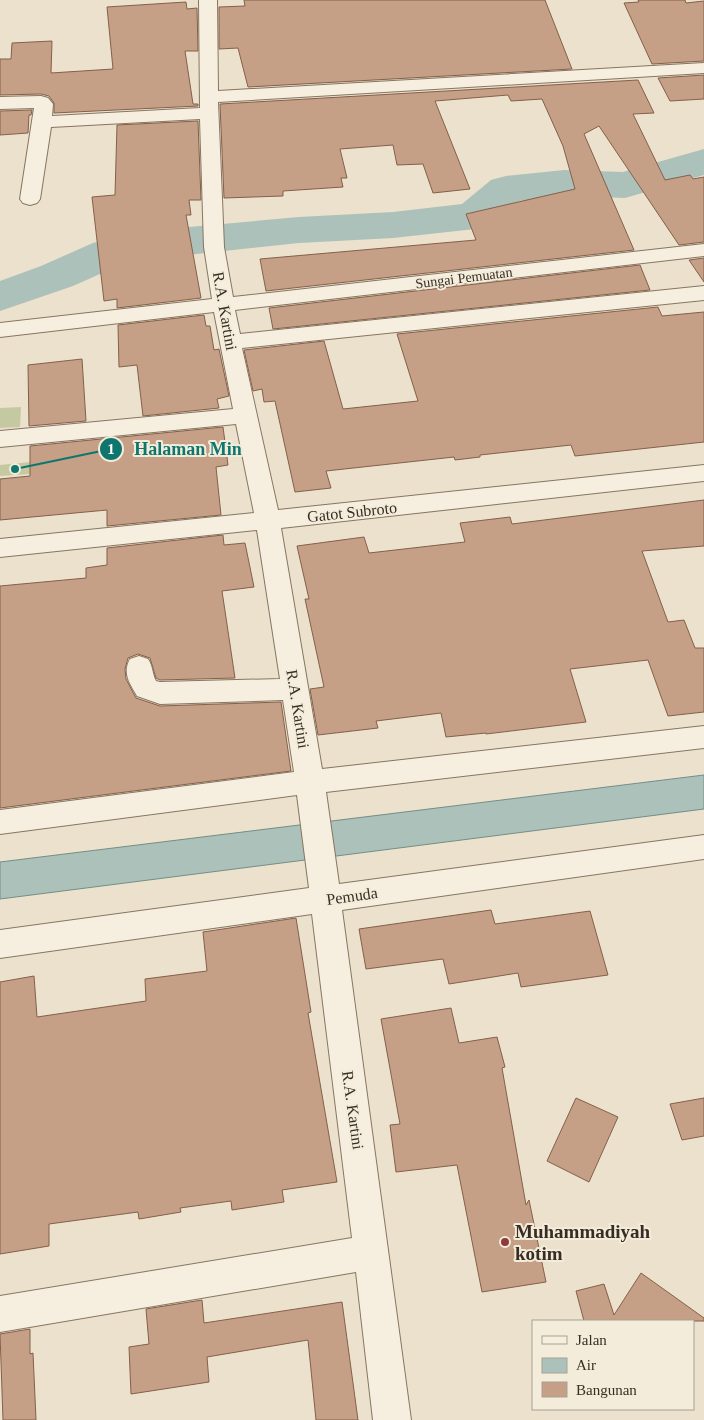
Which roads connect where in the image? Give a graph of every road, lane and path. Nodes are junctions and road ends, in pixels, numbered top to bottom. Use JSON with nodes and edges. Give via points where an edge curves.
{"nodes":[{"id":1,"x":208,"y":0,"type":"edge"},
{"id":2,"x":704,"y":68,"type":"edge"},
{"id":3,"x":0,"y":102,"type":"edge"},
{"id":4,"x":209,"y":105,"type":"junction"},
{"id":5,"x":42,"y":122,"type":"junction"},
{"id":6,"x":30,"y":198,"type":"dead end"},
{"id":7,"x":704,"y":250,"type":"edge"},
{"id":8,"x":704,"y":293,"type":"edge"},
{"id":9,"x":224,"y":305,"type":"junction"},
{"id":10,"x":0,"y":330,"type":"edge"},
{"id":11,"x":230,"y":342,"type":"junction"},
{"id":12,"x":247,"y":415,"type":"junction"},
{"id":13,"x":0,"y":439,"type":"edge"},
{"id":14,"x":704,"y":473,"type":"edge"},
{"id":15,"x":268,"y":521,"type":"junction"},
{"id":16,"x":0,"y":548,"type":"edge"},
{"id":17,"x":139,"y":666,"type":"dead end"},
{"id":18,"x":295,"y":689,"type":"junction"},
{"id":19,"x":704,"y":737,"type":"edge"},
{"id":20,"x":311,"y":787,"type":"junction"},
{"id":21,"x":0,"y":822,"type":"edge"},
{"id":22,"x":704,"y":847,"type":"edge"},
{"id":23,"x":323,"y":888,"type":"junction"},
{"id":24,"x":0,"y":944,"type":"edge"},
{"id":25,"x":372,"y":1252,"type":"junction"},
{"id":26,"x":0,"y":1314,"type":"edge"},
{"id":27,"x":392,"y":1420,"type":"edge"}],
"edges":[{"from":1,"to":4,"type":"street","name":"R.A. Kartini"},
{"from":2,"to":4,"type":"street"},
{"from":3,"to":5,"type":"street","via":[[42,102]]},
{"from":4,"to":5,"type":"street"},
{"from":4,"to":9,"type":"street","name":"R.A. Kartini","via":[[214,246]]},
{"from":5,"to":6,"type":"street"},
{"from":7,"to":9,"type":"street","name":"Sungai Pemuatan"},
{"from":8,"to":11,"type":"street"},
{"from":9,"to":10,"type":"street","name":"Sungai Pemuatan"},
{"from":9,"to":11,"type":"street","name":"R.A. Kartini"},
{"from":11,"to":12,"type":"street","name":"R.A. Kartini"},
{"from":12,"to":13,"type":"street"},
{"from":12,"to":15,"type":"street","name":"R.A. Kartini"},
{"from":14,"to":15,"type":"street","name":"Gatot Subroto"},
{"from":15,"to":16,"type":"street","name":"Gatot Subroto"},
{"from":15,"to":18,"type":"street","name":"R.A. Kartini"},
{"from":17,"to":18,"type":"street","via":[[147,689],[160,693]]},
{"from":18,"to":20,"type":"street","name":"R.A. Kartini"},
{"from":19,"to":20,"type":"street"},
{"from":20,"to":21,"type":"street"},
{"from":20,"to":23,"type":"street","name":"R.A. Kartini"},
{"from":22,"to":23,"type":"street","name":"Pemuda"},
{"from":23,"to":24,"type":"street","name":"Pemuda"},
{"from":23,"to":25,"type":"street","name":"R.A. Kartini"},
{"from":25,"to":26,"type":"street"},
{"from":25,"to":27,"type":"street","name":"R.A. Kartini"}]}
